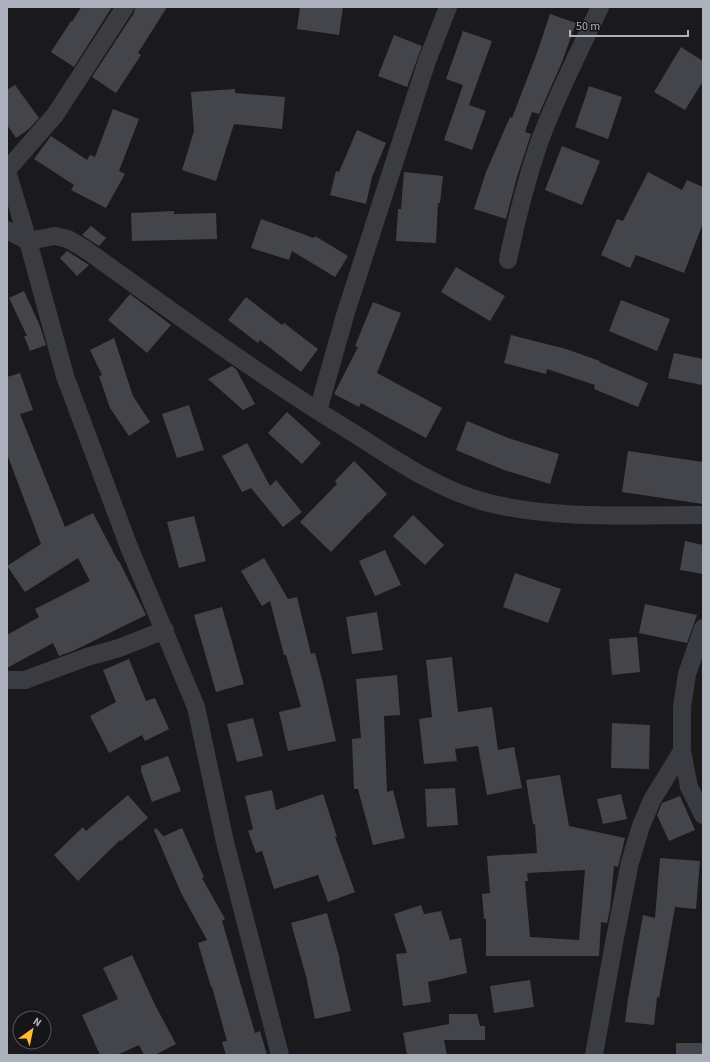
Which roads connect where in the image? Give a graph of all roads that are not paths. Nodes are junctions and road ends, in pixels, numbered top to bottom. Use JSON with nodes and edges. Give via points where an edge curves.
{"nodes":[{"id":1,"x":125,"y":7,"type":"edge"},
{"id":2,"x":448,"y":7,"type":"edge"},
{"id":3,"x":600,"y":7,"type":"edge"},
{"id":4,"x":7,"y":170,"type":"edge"},
{"id":5,"x":7,"y":230,"type":"edge"},
{"id":6,"x":28,"y":241,"type":"junction"},
{"id":7,"x":508,"y":260,"type":"dead end"},
{"id":8,"x":318,"y":411,"type":"junction"},
{"id":9,"x":703,"y":515,"type":"edge"},
{"id":10,"x":703,"y":628,"type":"edge"},
{"id":11,"x":165,"y":630,"type":"junction"},
{"id":12,"x":7,"y":680,"type":"edge"},
{"id":13,"x":682,"y":751,"type":"junction"},
{"id":14,"x":703,"y":815,"type":"edge"},
{"id":15,"x":280,"y":1055,"type":"edge"},
{"id":16,"x":594,"y":1055,"type":"edge"}],
"edges":[{"from":1,"to":4,"type":"street","via":[[55,115]]},
{"from":2,"to":8,"type":"street","via":[[427,61],[350,297]]},
{"from":3,"to":7,"type":"street","via":[[539,143],[518,212]]},
{"from":4,"to":6,"type":"street"},
{"from":5,"to":6,"type":"street"},
{"from":6,"to":8,"type":"street","via":[[55,236],[68,239]]},
{"from":6,"to":11,"type":"street","via":[[65,376],[129,547]]},
{"from":8,"to":9,"type":"street","via":[[423,476],[484,502],[551,513]]},
{"from":10,"to":13,"type":"street","via":[[688,674],[682,707]]},
{"from":11,"to":12,"type":"street","via":[[25,680]]},
{"from":11,"to":15,"type":"street","via":[[196,707],[225,842]]},
{"from":13,"to":14,"type":"street","via":[[689,786]]},
{"from":13,"to":16,"type":"street","via":[[652,800],[630,862]]}]}
